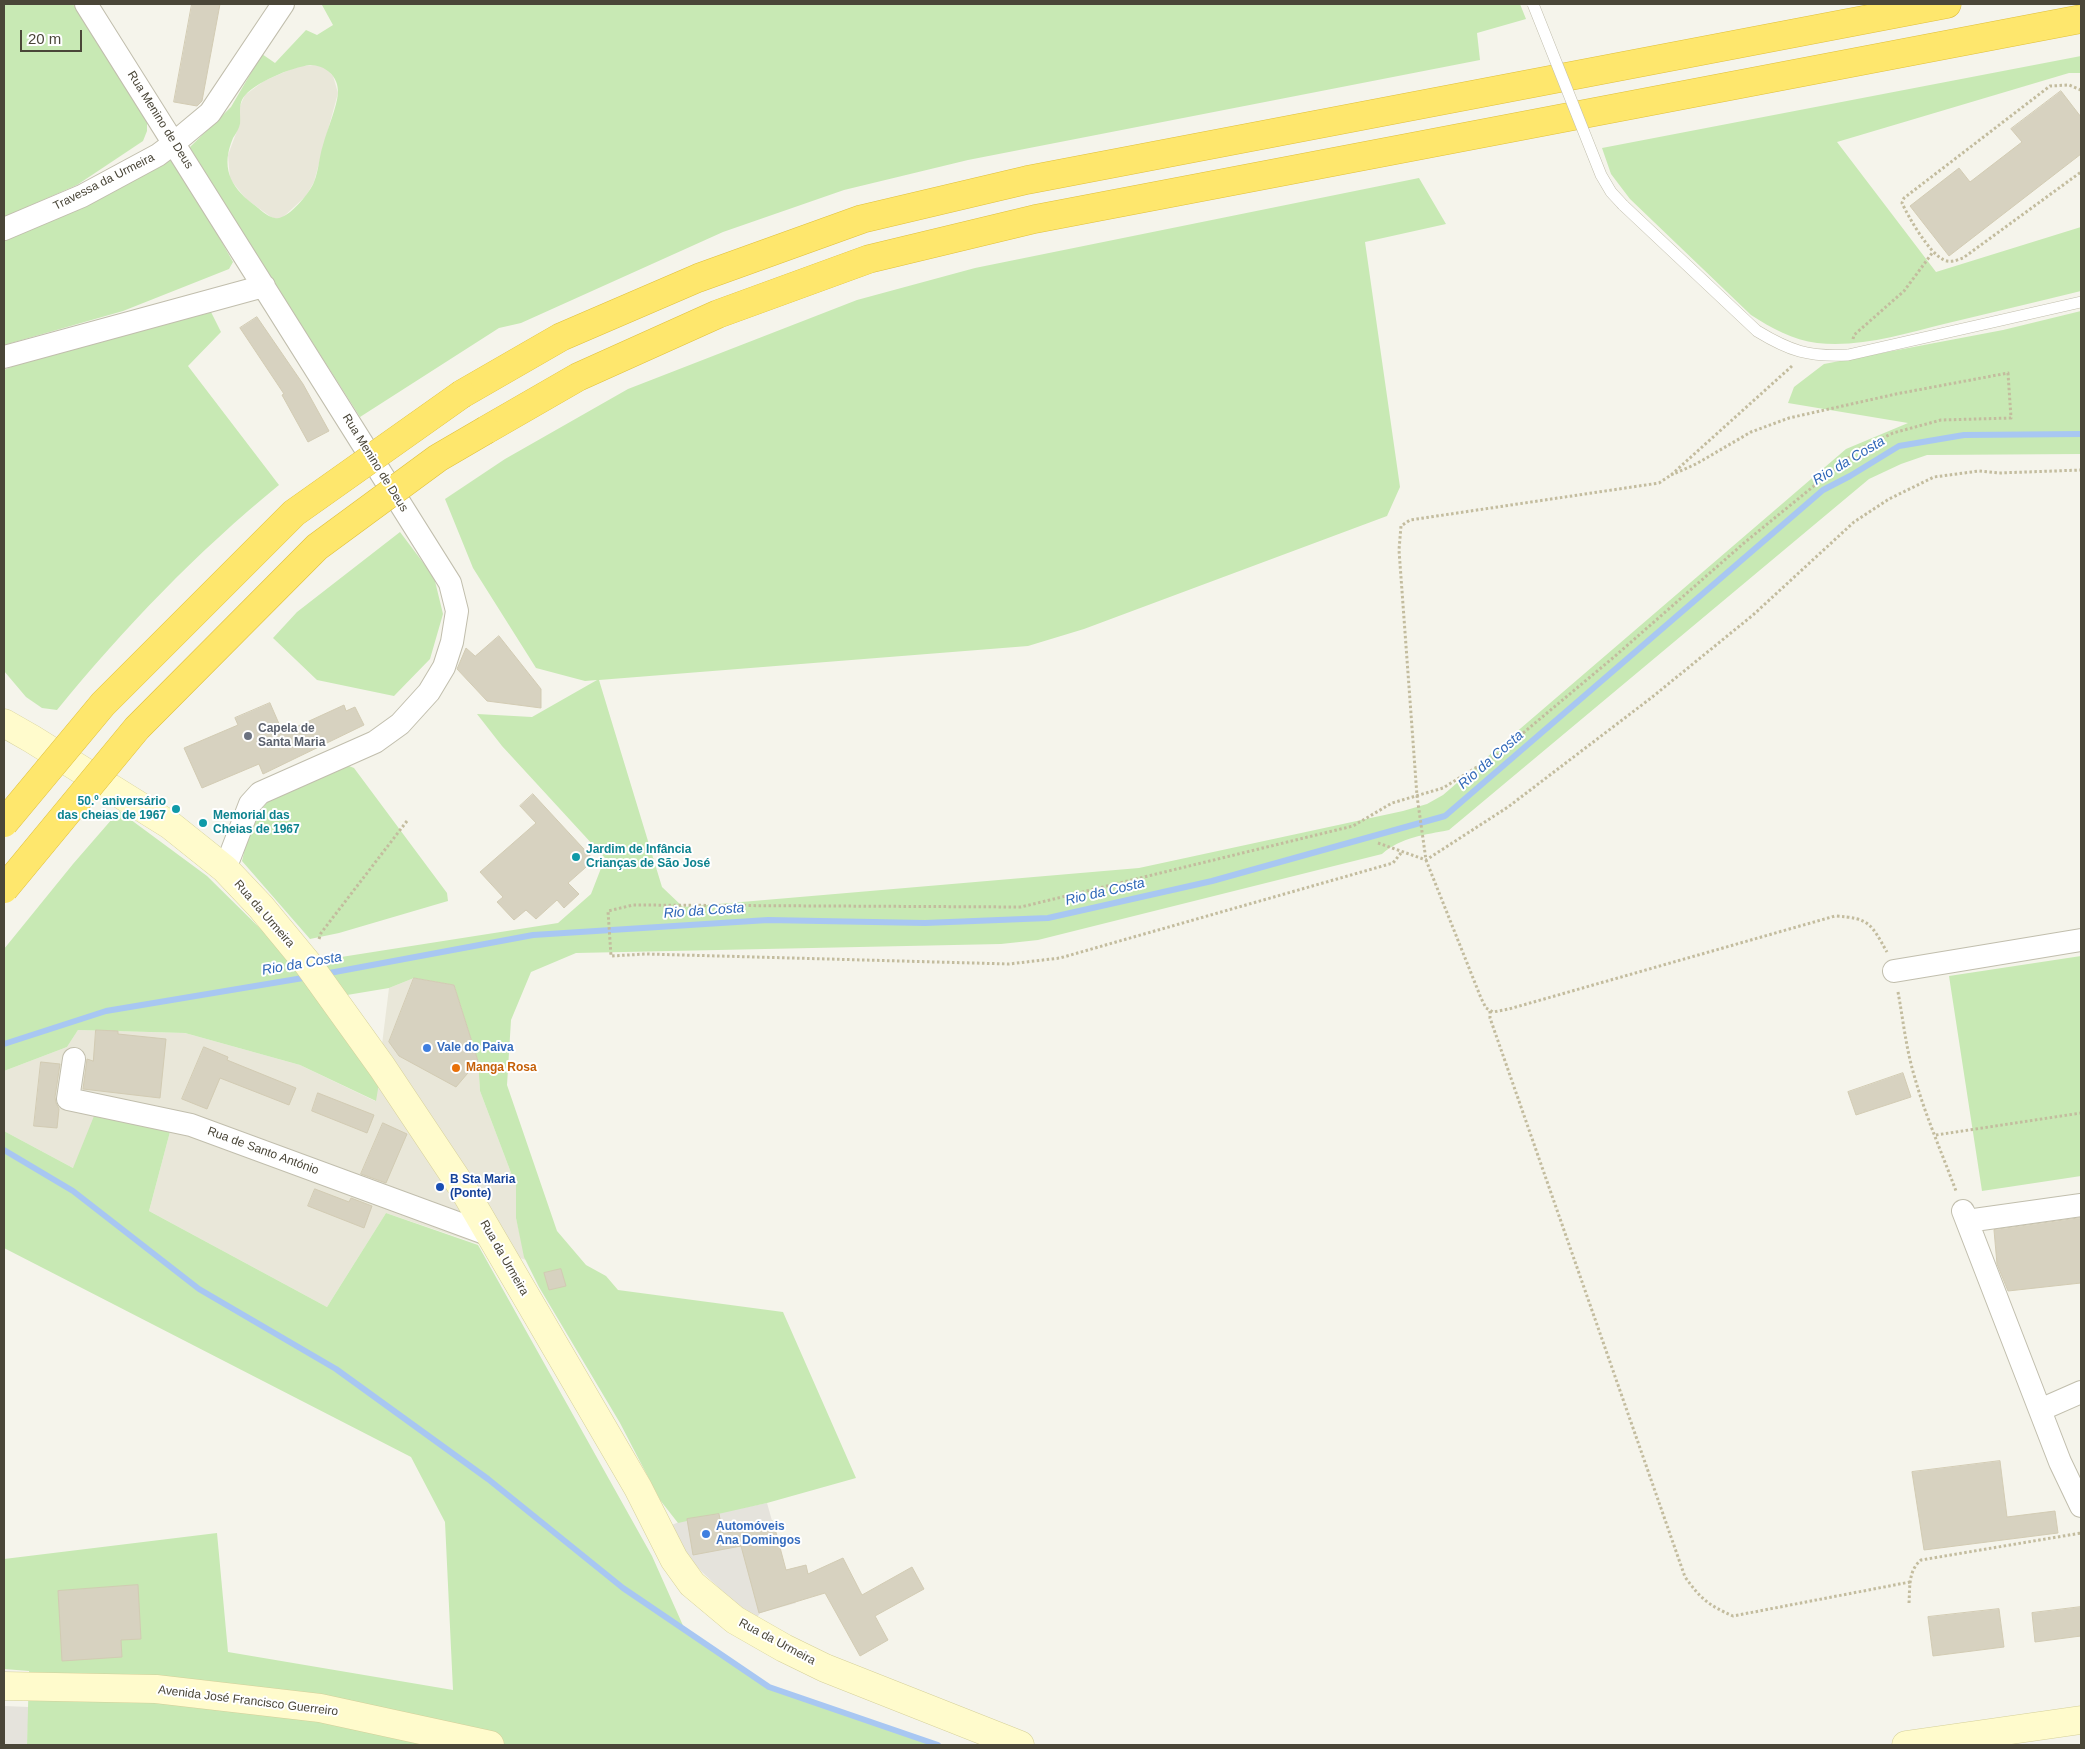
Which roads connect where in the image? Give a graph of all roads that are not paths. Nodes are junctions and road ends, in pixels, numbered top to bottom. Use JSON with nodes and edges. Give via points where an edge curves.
{"nodes":[{"id":1,"x":86,"y":4,"type":"edge"},
{"id":2,"x":283,"y":4,"type":"edge"},
{"id":3,"x":1533,"y":4,"type":"edge"},
{"id":4,"x":1947,"y":4,"type":"edge"},
{"id":5,"x":2081,"y":19,"type":"edge"},
{"id":6,"x":174,"y":143,"type":"junction"},
{"id":7,"x":4,"y":229,"type":"edge"},
{"id":8,"x":264,"y":286,"type":"junction"},
{"id":9,"x":2081,"y":302,"type":"edge"},
{"id":10,"x":4,"y":357,"type":"edge"},
{"id":11,"x":4,"y":723,"type":"edge"},
{"id":12,"x":4,"y":823,"type":"edge"},
{"id":13,"x":225,"y":869,"type":"junction"},
{"id":14,"x":4,"y":889,"type":"edge"},
{"id":15,"x":2081,"y":940,"type":"edge"},
{"id":16,"x":1894,"y":971,"type":"road end"},
{"id":17,"x":74,"y":1059,"type":"dead end"},
{"id":18,"x":2081,"y":1206,"type":"edge"},
{"id":19,"x":490,"y":1235,"type":"junction"},
{"id":20,"x":2081,"y":1392,"type":"edge"},
{"id":21,"x":2040,"y":1410,"type":"junction"},
{"id":22,"x":2081,"y":1506,"type":"edge"},
{"id":23,"x":4,"y":1686,"type":"edge"},
{"id":24,"x":2081,"y":1720,"type":"edge"},
{"id":25,"x":490,"y":1745,"type":"edge"},
{"id":26,"x":1020,"y":1745,"type":"edge"},
{"id":27,"x":1906,"y":1745,"type":"edge"}],
"edges":[{"from":1,"to":6,"type":"street","name":"Rua Menino de Deus"},
{"from":2,"to":6,"type":"street","name":"Travessa da Urmeira","via":[[210,113]]},
{"from":3,"to":9,"type":"lane","bridge":true,"via":[[1610,192],[1757,331],[1782,346],[1816,356],[1848,355]]},
{"from":4,"to":12,"type":"highway","bridge":true,"via":[[1027,180],[862,219],[698,278],[570,333],[462,394],[294,514],[103,704]]},
{"from":5,"to":14,"type":"highway","bridge":true,"via":[[1036,219],[870,259],[700,322],[578,377],[438,458],[317,547],[137,728]]},
{"from":6,"to":7,"type":"street","name":"Travessa da Urmeira","via":[[158,156],[82,196]]},
{"from":6,"to":8,"type":"street","name":"Rua Menino de Deus"},
{"from":8,"to":10,"type":"street"},
{"from":8,"to":13,"type":"street","name":"Rua Menino de Deus","via":[[450,583],[457,612],[444,667],[430,692],[400,724],[375,742],[260,793],[250,804]]},
{"from":11,"to":13,"type":"street","name":"Rua da Urmeira","via":[[170,825]]},
{"from":13,"to":19,"type":"street","name":"Rua da Urmeira","via":[[261,907],[332,997],[437,1149]]},
{"from":15,"to":16,"type":"street"},
{"from":17,"to":19,"type":"street","name":"Rua de Santo António","via":[[68,1098],[191,1124]]},
{"from":18,"to":21,"type":"street","via":[[1965,1216]]},
{"from":19,"to":26,"type":"street","name":"Rua da Urmeira","via":[[638,1488],[674,1559],[692,1584],[735,1620],[784,1648],[825,1668]]},
{"from":20,"to":21,"type":"street"},
{"from":21,"to":22,"type":"street"},
{"from":23,"to":25,"type":"street","name":"Avenida José Francisco Guerreiro","via":[[156,1689],[320,1708]]},
{"from":24,"to":27,"type":"street"}]}
